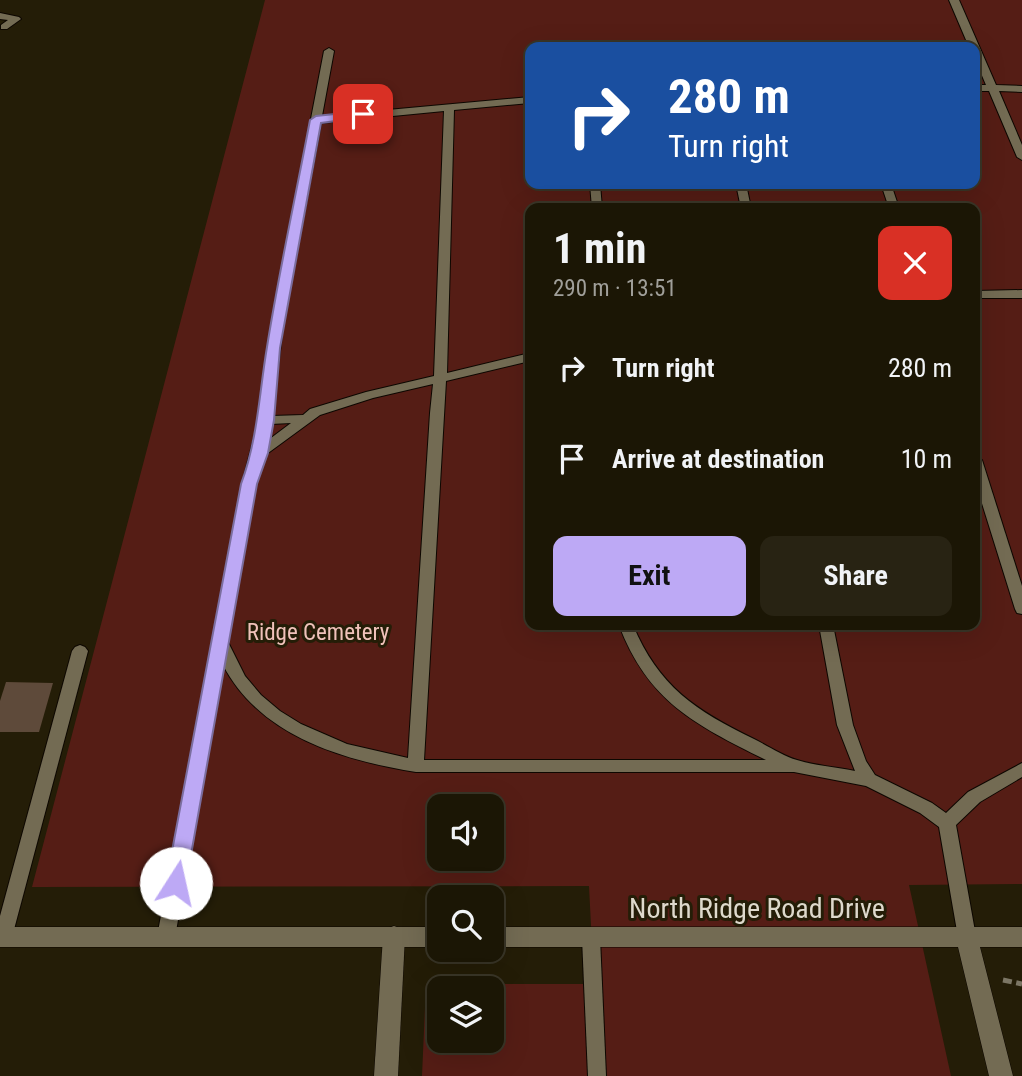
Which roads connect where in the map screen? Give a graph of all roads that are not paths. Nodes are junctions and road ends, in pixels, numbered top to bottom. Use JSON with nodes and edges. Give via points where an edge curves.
{"nodes":[{"id":1,"x":954,"y":0,"type":"edge"},
{"id":2,"x":0,"y":16,"type":"edge"},
{"id":3,"x":4,"y":27,"type":"dead end"},
{"id":4,"x":972,"y":42,"type":"edge"},
{"id":5,"x":330,"y":51,"type":"dead end"},
{"id":6,"x":980,"y":62,"type":"edge"},
{"id":7,"x":980,"y":88,"type":"edge"},
{"id":8,"x":992,"y":89,"type":"junction"},
{"id":9,"x":1022,"y":89,"type":"edge"},
{"id":10,"x":525,"y":100,"type":"edge"},
{"id":11,"x":449,"y":107,"type":"junction"},
{"id":12,"x":316,"y":120,"type":"junction"},
{"id":13,"x":1022,"y":157,"type":"edge"},
{"id":14,"x":1022,"y":294,"type":"edge"},
{"id":15,"x":980,"y":295,"type":"edge"},
{"id":16,"x":525,"y":358,"type":"edge"},
{"id":17,"x":442,"y":377,"type":"junction"},
{"id":18,"x":302,"y":419,"type":"junction"},
{"id":19,"x":266,"y":420,"type":"junction"},
{"id":20,"x":260,"y":453,"type":"junction"},
{"id":21,"x":980,"y":476,"type":"edge"},
{"id":22,"x":1022,"y":609,"type":"edge"},
{"id":23,"x":628,"y":630,"type":"edge"},
{"id":24,"x":827,"y":630,"type":"edge"},
{"id":25,"x":220,"y":642,"type":"junction"},
{"id":26,"x":80,"y":651,"type":"dead end"},
{"id":27,"x":416,"y":766,"type":"junction"},
{"id":28,"x":794,"y":766,"type":"junction"},
{"id":29,"x":1022,"y":769,"type":"edge"},
{"id":30,"x":869,"y":780,"type":"junction"},
{"id":31,"x":947,"y":823,"type":"junction"},
{"id":32,"x":394,"y":936,"type":"junction"},
{"id":33,"x":2,"y":937,"type":"edge"},
{"id":34,"x":166,"y":937,"type":"junction"},
{"id":35,"x":427,"y":937,"type":"edge"},
{"id":36,"x":504,"y":937,"type":"edge"},
{"id":37,"x":967,"y":937,"type":"junction"},
{"id":38,"x":1022,"y":937,"type":"edge"},
{"id":39,"x":591,"y":939,"type":"junction"},
{"id":40,"x":386,"y":1076,"type":"edge"},
{"id":41,"x":597,"y":1076,"type":"edge"},
{"id":42,"x":1001,"y":1076,"type":"edge"}],
"edges":[{"from":1,"to":4,"type":"lane"},
{"from":2,"to":3,"type":"lane","via":[[16,19]]},
{"from":5,"to":12,"type":"lane"},
{"from":6,"to":8,"type":"lane"},
{"from":7,"to":8,"type":"lane"},
{"from":8,"to":9,"type":"lane"},
{"from":8,"to":13,"type":"lane"},
{"from":10,"to":11,"type":"lane"},
{"from":11,"to":12,"type":"lane"},
{"from":11,"to":17,"type":"lane"},
{"from":12,"to":19,"type":"lane","via":[[273,348]]},
{"from":14,"to":15,"type":"lane"},
{"from":16,"to":17,"type":"lane"},
{"from":17,"to":18,"type":"lane","via":[[336,404]]},
{"from":17,"to":27,"type":"lane","via":[[436,413]]},
{"from":18,"to":19,"type":"lane"},
{"from":18,"to":20,"type":"lane"},
{"from":19,"to":20,"type":"lane"},
{"from":20,"to":25,"type":"lane","via":[[249,484]]},
{"from":21,"to":22,"type":"lane"},
{"from":23,"to":28,"type":"lane","via":[[637,655],[675,699],[728,734]]},
{"from":24,"to":30,"type":"lane","via":[[848,738]]},
{"from":25,"to":27,"type":"lane","via":[[239,679],[275,715],[361,755]]},
{"from":25,"to":34,"type":"lane"},
{"from":26,"to":33,"type":"lane"},
{"from":27,"to":28,"type":"lane"},
{"from":28,"to":30,"type":"lane"},
{"from":29,"to":31,"type":"lane","via":[[984,790]]},
{"from":30,"to":31,"type":"lane"},
{"from":31,"to":37,"type":"lane"},
{"from":32,"to":34,"type":"street"},
{"from":32,"to":35,"type":"street"},
{"from":32,"to":40,"type":"street"},
{"from":33,"to":34,"type":"street"},
{"from":36,"to":39,"type":"street","name":"North Ridge Road Drive"},
{"from":37,"to":38,"type":"street","name":"North Ridge Road Drive"},
{"from":37,"to":39,"type":"street","name":"North Ridge Road Drive"},
{"from":37,"to":42,"type":"street"},
{"from":39,"to":41,"type":"lane"}]}
